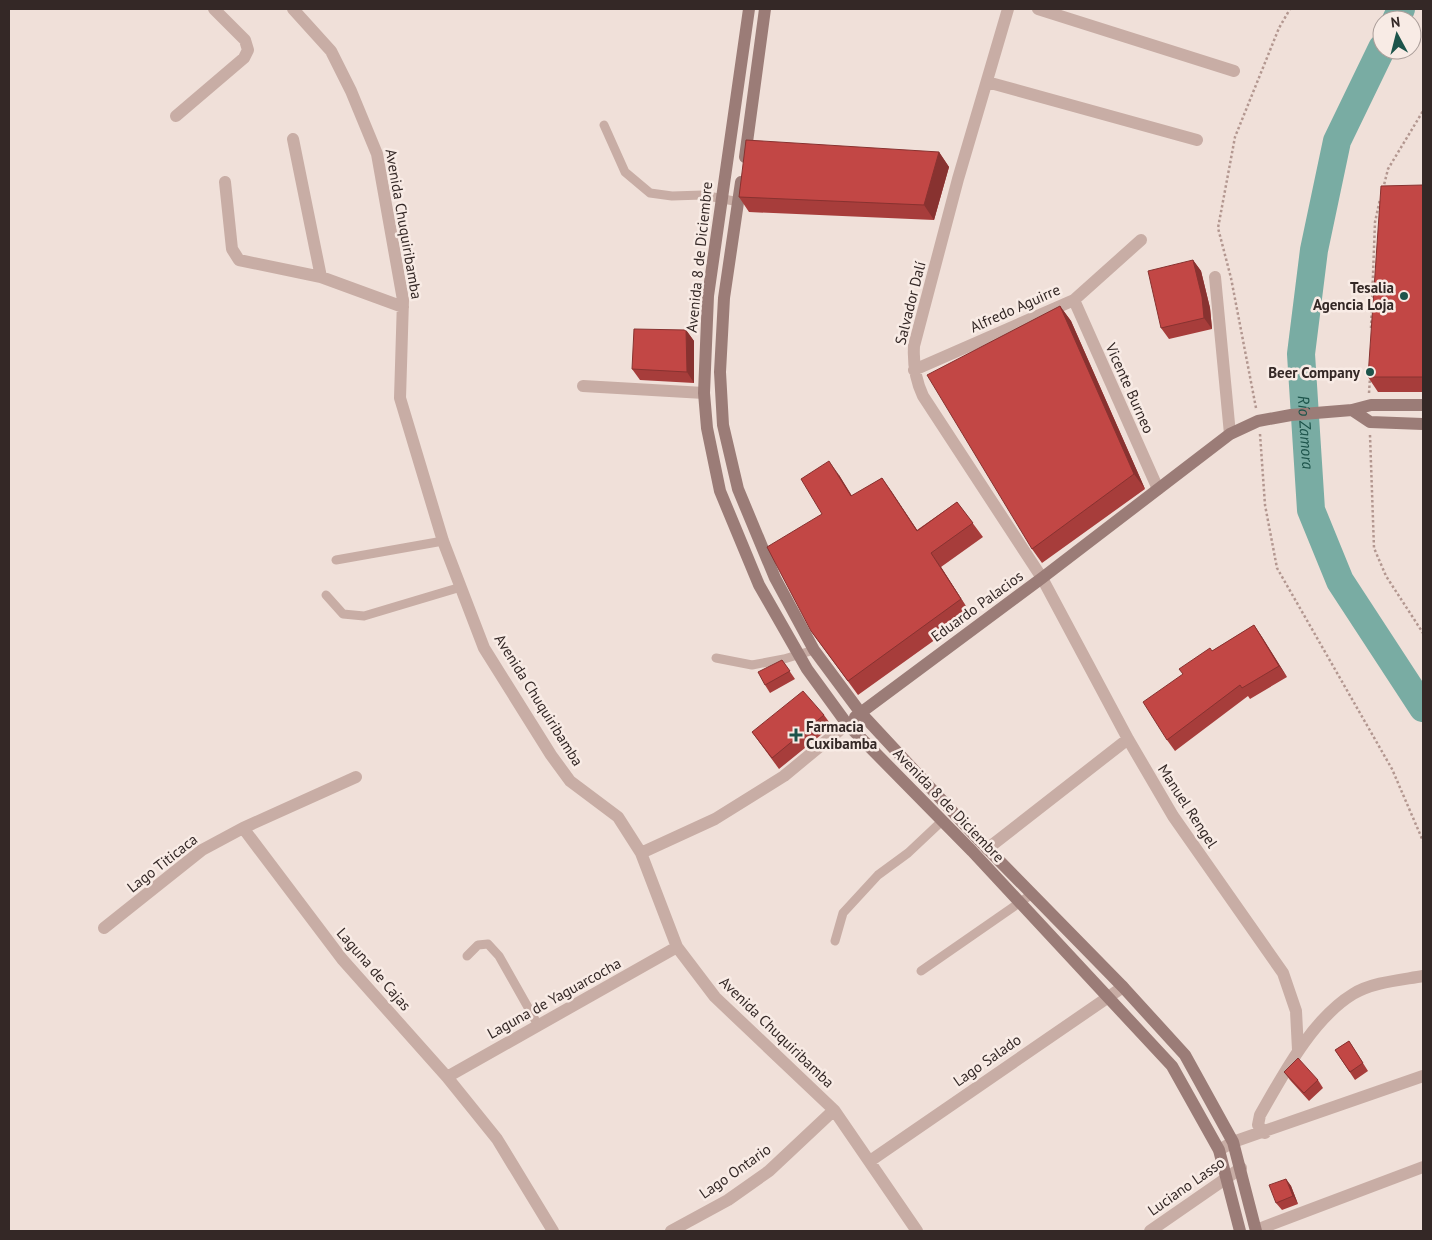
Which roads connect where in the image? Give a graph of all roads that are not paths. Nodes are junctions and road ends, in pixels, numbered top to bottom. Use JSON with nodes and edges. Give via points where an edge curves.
{"nodes":[{"id":1,"x":214,"y":9,"type":"edge"},
{"id":2,"x":293,"y":9,"type":"edge"},
{"id":3,"x":749,"y":9,"type":"edge"},
{"id":4,"x":765,"y":9,"type":"edge"},
{"id":5,"x":1008,"y":9,"type":"edge"},
{"id":6,"x":1038,"y":9,"type":"edge"},
{"id":7,"x":1234,"y":71,"type":"dead end"},
{"id":8,"x":987,"y":82,"type":"junction"},
{"id":9,"x":176,"y":116,"type":"dead end"},
{"id":10,"x":604,"y":126,"type":"dead end"},
{"id":11,"x":293,"y":139,"type":"dead end"},
{"id":12,"x":1197,"y":140,"type":"dead end"},
{"id":13,"x":225,"y":182,"type":"dead end"},
{"id":14,"x":722,"y":199,"type":"junction"},
{"id":15,"x":739,"y":202,"type":"junction"},
{"id":16,"x":1141,"y":240,"type":"dead end"},
{"id":17,"x":321,"y":277,"type":"junction"},
{"id":18,"x":1215,"y":277,"type":"dead end"},
{"id":19,"x":1074,"y":300,"type":"junction"},
{"id":20,"x":403,"y":307,"type":"junction"},
{"id":21,"x":914,"y":370,"type":"junction"},
{"id":22,"x":583,"y":386,"type":"dead end"},
{"id":23,"x":704,"y":392,"type":"junction"},
{"id":24,"x":1423,"y":405,"type":"edge"},
{"id":25,"x":1352,"y":410,"type":"junction"},
{"id":26,"x":1423,"y":424,"type":"edge"},
{"id":27,"x":1230,"y":434,"type":"junction"},
{"id":28,"x":1158,"y":489,"type":"junction"},
{"id":29,"x":443,"y":540,"type":"junction"},
{"id":30,"x":336,"y":560,"type":"dead end"},
{"id":31,"x":1042,"y":578,"type":"junction"},
{"id":32,"x":461,"y":587,"type":"junction"},
{"id":33,"x":326,"y":595,"type":"dead end"},
{"id":34,"x":814,"y":650,"type":"junction"},
{"id":35,"x":800,"y":655,"type":"junction"},
{"id":36,"x":716,"y":658,"type":"dead end"},
{"id":37,"x":860,"y":712,"type":"junction"},
{"id":38,"x":847,"y":724,"type":"junction"},
{"id":39,"x":1128,"y":739,"type":"junction"},
{"id":40,"x":356,"y":777,"type":"dead end"},
{"id":41,"x":942,"y":820,"type":"junction"},
{"id":42,"x":242,"y":828,"type":"junction"},
{"id":43,"x":987,"y":849,"type":"junction"},
{"id":44,"x":641,"y":853,"type":"junction"},
{"id":45,"x":1032,"y":894,"type":"junction"},
{"id":46,"x":1020,"y":902,"type":"junction"},
{"id":47,"x":104,"y":928,"type":"dead end"},
{"id":48,"x":834,"y":941,"type":"dead end"},
{"id":49,"x":677,"y":947,"type":"junction"},
{"id":50,"x":467,"y":956,"type":"dead end"},
{"id":51,"x":921,"y":971,"type":"dead end"},
{"id":52,"x":1423,"y":976,"type":"edge"},
{"id":53,"x":1123,"y":987,"type":"junction"},
{"id":54,"x":1109,"y":996,"type":"junction"},
{"id":55,"x":538,"y":1026,"type":"junction"},
{"id":56,"x":1298,"y":1050,"type":"junction"},
{"id":57,"x":1423,"y":1076,"type":"edge"},
{"id":58,"x":447,"y":1077,"type":"junction"},
{"id":59,"x":834,"y":1110,"type":"junction"},
{"id":60,"x":1265,"y":1132,"type":"junction"},
{"id":61,"x":1234,"y":1142,"type":"junction"},
{"id":62,"x":1219,"y":1150,"type":"junction"},
{"id":63,"x":870,"y":1161,"type":"junction"},
{"id":64,"x":1423,"y":1167,"type":"edge"},
{"id":65,"x":1242,"y":1168,"type":"junction"},
{"id":66,"x":1227,"y":1177,"type":"junction"},
{"id":67,"x":1256,"y":1230,"type":"edge"},
{"id":68,"x":553,"y":1231,"type":"edge"},
{"id":69,"x":671,"y":1231,"type":"edge"},
{"id":70,"x":917,"y":1231,"type":"edge"},
{"id":71,"x":1150,"y":1231,"type":"edge"},
{"id":72,"x":1240,"y":1231,"type":"edge"}],
"edges":[{"from":1,"to":9,"type":"street","via":[[245,40],[248,50],[244,58]]},
{"from":2,"to":20,"type":"street","name":"Avenida Chuquiribamba","via":[[331,51],[377,154]]},
{"from":3,"to":14,"type":"main road","name":"Avenida 8 de Diciembre"},
{"from":4,"to":15,"type":"main road","name":"Avenida 8 de Diciembre"},
{"from":5,"to":8,"type":"street","name":"Salvador Dalí"},
{"from":6,"to":7,"type":"street"},
{"from":8,"to":12,"type":"street"},
{"from":8,"to":21,"type":"street","name":"Salvador Dalí","via":[[914,346]]},
{"from":10,"to":14,"type":"lane","via":[[625,172],[650,193]]},
{"from":11,"to":17,"type":"street"},
{"from":13,"to":17,"type":"street","via":[[232,249],[239,260]]},
{"from":14,"to":15,"type":"lane"},
{"from":14,"to":23,"type":"main road","name":"Avenida 8 de Diciembre","via":[[708,296]]},
{"from":15,"to":34,"type":"main road","name":"Avenida 8 de Diciembre","via":[[724,298],[720,372],[723,425],[738,489],[775,578]]},
{"from":16,"to":19,"type":"street","name":"Alfredo Aguirre"},
{"from":17,"to":20,"type":"street"},
{"from":18,"to":27,"type":"street"},
{"from":19,"to":21,"type":"street","name":"Alfredo Aguirre"},
{"from":19,"to":28,"type":"street","name":"Vicente Burneo"},
{"from":20,"to":29,"type":"street","name":"Avenida Chuquiribamba","via":[[400,398]]},
{"from":21,"to":31,"type":"street","name":"Salvador Dalí","via":[[923,396]]},
{"from":22,"to":23,"type":"street"},
{"from":23,"to":35,"type":"main road","name":"Avenida 8 de Diciembre","via":[[707,428],[720,491],[759,585]]},
{"from":24,"to":25,"type":"main road","name":"Eduardo Palacios","via":[[1371,405]]},
{"from":25,"to":26,"type":"main road","via":[[1370,422]]},
{"from":25,"to":27,"type":"main road","name":"Eduardo Palacios","via":[[1258,421]]},
{"from":27,"to":28,"type":"main road","name":"Eduardo Palacios"},
{"from":28,"to":31,"type":"main road","name":"Eduardo Palacios"},
{"from":29,"to":30,"type":"lane"},
{"from":29,"to":32,"type":"street","name":"Avenida Chuquiribamba"},
{"from":31,"to":37,"type":"main road","name":"Eduardo Palacios"},
{"from":31,"to":39,"type":"street","name":"Manuel Rengel"},
{"from":32,"to":33,"type":"lane","via":[[364,616],[343,614]]},
{"from":32,"to":44,"type":"street","name":"Avenida Chuquiribamba","via":[[484,648],[551,755],[570,781],[618,817]]},
{"from":34,"to":35,"type":"lane"},
{"from":34,"to":37,"type":"main road","name":"Avenida 8 de Diciembre"},
{"from":35,"to":36,"type":"lane","via":[[752,665]]},
{"from":35,"to":38,"type":"main road","name":"Avenida 8 de Diciembre"},
{"from":37,"to":38,"type":"main road","name":"Eduardo Palacios"},
{"from":37,"to":43,"type":"main road","name":"Avenida 8 de Diciembre"},
{"from":38,"to":41,"type":"main road","name":"Avenida 8 de Diciembre"},
{"from":38,"to":44,"type":"street","name":"Eduardo Palacios","via":[[784,776],[746,800],[715,819]]},
{"from":39,"to":43,"type":"street"},
{"from":39,"to":56,"type":"street","name":"Manuel Rengel","via":[[1173,816],[1283,973],[1296,1010]]},
{"from":40,"to":42,"type":"street"},
{"from":41,"to":46,"type":"main road","name":"Avenida 8 de Diciembre"},
{"from":41,"to":48,"type":"lane","via":[[908,853],[878,875],[843,913]]},
{"from":42,"to":47,"type":"street","name":"Lago Titicaca","via":[[202,850]]},
{"from":42,"to":58,"type":"street","name":"Laguna de Cajas","via":[[342,960]]},
{"from":43,"to":45,"type":"main road","name":"Avenida 8 de Diciembre"},
{"from":44,"to":49,"type":"street","name":"Avenida Chuquiribamba"},
{"from":45,"to":46,"type":"lane"},
{"from":45,"to":53,"type":"main road","name":"Avenida 8 de Diciembre"},
{"from":46,"to":51,"type":"lane"},
{"from":46,"to":54,"type":"main road","name":"Avenida 8 de Diciembre"},
{"from":49,"to":55,"type":"street","name":"Laguna de Yaguarcocha"},
{"from":49,"to":59,"type":"street","name":"Avenida Chuquiribamba","via":[[715,997]]},
{"from":50,"to":55,"type":"lane","via":[[478,945],[488,944],[500,956]]},
{"from":52,"to":56,"type":"street","via":[[1384,983],[1354,993],[1333,1010]]},
{"from":53,"to":54,"type":"street","name":"Lago Salado"},
{"from":53,"to":61,"type":"main road","name":"Avenida 8 de Diciembre","via":[[1185,1055]]},
{"from":54,"to":62,"type":"main road","name":"Avenida 8 de Diciembre","via":[[1172,1066]]},
{"from":54,"to":63,"type":"street","name":"Lago Salado"},
{"from":55,"to":58,"type":"street","name":"Laguna de Yaguarcocha"},
{"from":56,"to":60,"type":"street","via":[[1260,1115],[1258,1125]]},
{"from":57,"to":60,"type":"street"},
{"from":58,"to":68,"type":"street","name":"Laguna de Cajas","via":[[497,1139]]},
{"from":59,"to":63,"type":"street","name":"Avenida Chuquiribamba"},
{"from":59,"to":69,"type":"street","name":"Lago Ontario","via":[[769,1171],[728,1200]]},
{"from":60,"to":61,"type":"street"},
{"from":61,"to":62,"type":"street"},
{"from":61,"to":65,"type":"main road","name":"Avenida 8 de Diciembre"},
{"from":62,"to":66,"type":"main road","name":"Avenida 8 de Diciembre"},
{"from":63,"to":70,"type":"street","name":"Avenida Chuquiribamba"},
{"from":64,"to":67,"type":"street"},
{"from":65,"to":66,"type":"street","name":"Luciano Lasso"},
{"from":65,"to":67,"type":"main road","name":"Avenida 8 de Diciembre"},
{"from":66,"to":71,"type":"street","name":"Luciano Lasso"},
{"from":66,"to":72,"type":"main road","name":"Avenida 8 de Diciembre"}]}
